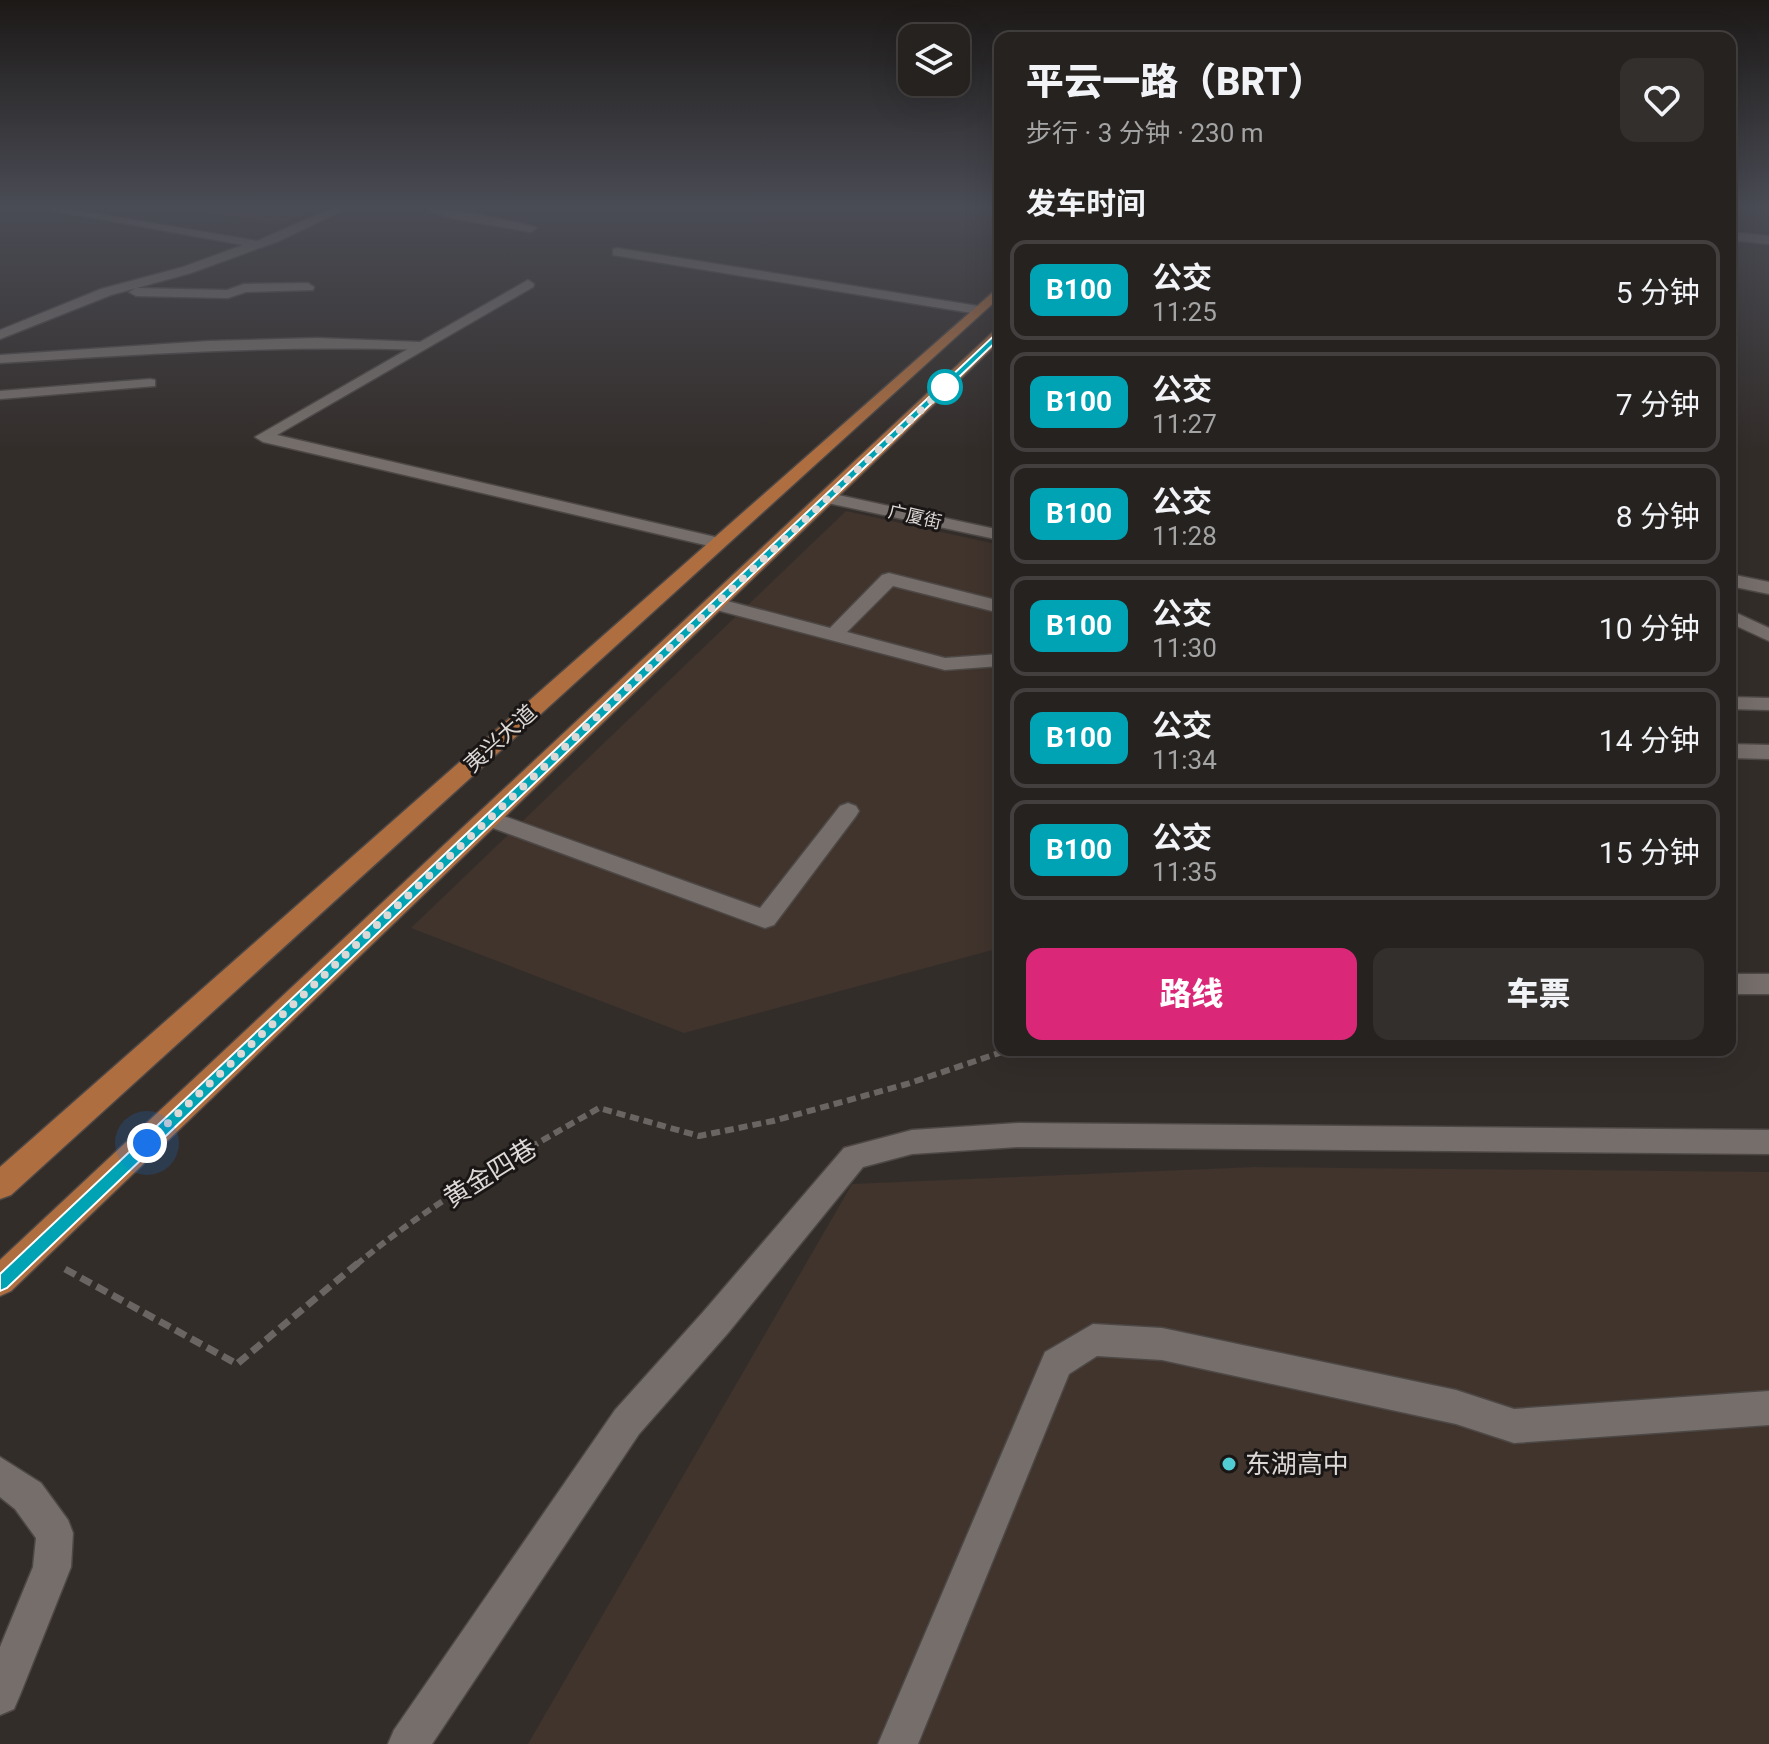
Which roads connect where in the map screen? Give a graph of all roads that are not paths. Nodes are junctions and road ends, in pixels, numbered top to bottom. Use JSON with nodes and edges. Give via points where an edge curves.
{"nodes":[{"id":1,"x":123,"y":287,"type":"edge"},
{"id":2,"x":283,"y":287,"type":"edge"},
{"id":3,"x":522,"y":287,"type":"edge"},
{"id":4,"x":837,"y":287,"type":"edge"},
{"id":5,"x":106,"y":292,"type":"junction"},
{"id":6,"x":994,"y":295,"type":"edge"},
{"id":7,"x":978,"y":310,"type":"junction"},
{"id":8,"x":0,"y":335,"type":"edge"},
{"id":9,"x":994,"y":339,"type":"edge"},
{"id":10,"x":421,"y":346,"type":"junction"},
{"id":11,"x":0,"y":359,"type":"edge"},
{"id":12,"x":150,"y":383,"type":"dead end"},
{"id":13,"x":0,"y":395,"type":"edge"},
{"id":14,"x":829,"y":498,"type":"junction"},
{"id":15,"x":994,"y":534,"type":"edge"},
{"id":16,"x":718,"y":543,"type":"junction"},
{"id":17,"x":1736,"y":581,"type":"edge"},
{"id":18,"x":1769,"y":588,"type":"edge"},
{"id":19,"x":716,"y":604,"type":"junction"},
{"id":20,"x":994,"y":605,"type":"edge"},
{"id":21,"x":1736,"y":619,"type":"edge"},
{"id":22,"x":834,"y":635,"type":"junction"},
{"id":23,"x":1769,"y":635,"type":"edge"},
{"id":24,"x":994,"y":660,"type":"edge"},
{"id":25,"x":1736,"y":703,"type":"edge"},
{"id":26,"x":1769,"y":704,"type":"edge"},
{"id":27,"x":1736,"y":751,"type":"edge"},
{"id":28,"x":1769,"y":752,"type":"edge"},
{"id":29,"x":848,"y":811,"type":"dead end"},
{"id":30,"x":490,"y":819,"type":"junction"},
{"id":31,"x":1736,"y":984,"type":"edge"},
{"id":32,"x":1769,"y":984,"type":"edge"},
{"id":33,"x":1769,"y":1142,"type":"edge"},
{"id":34,"x":4,"y":1176,"type":"edge"},
{"id":35,"x":0,"y":1281,"type":"edge"},
{"id":36,"x":1769,"y":1408,"type":"edge"},
{"id":37,"x":0,"y":1475,"type":"edge"},
{"id":38,"x":0,"y":1695,"type":"edge"},
{"id":39,"x":408,"y":1744,"type":"edge"},
{"id":40,"x":898,"y":1744,"type":"edge"}],
"edges":[{"from":1,"to":5,"type":"street"},
{"from":2,"to":5,"type":"street","via":[[244,288],[228,294]]},
{"from":3,"to":10,"type":"street"},
{"from":4,"to":7,"type":"street"},
{"from":5,"to":8,"type":"street"},
{"from":6,"to":7,"type":"main road","name":"夷兴大道"},
{"from":7,"to":16,"type":"main road","name":"夷兴大道"},
{"from":9,"to":14,"type":"main road"},
{"from":10,"to":11,"type":"street","via":[[302,342]]},
{"from":10,"to":16,"type":"street","via":[[263,437]]},
{"from":12,"to":13,"type":"street"},
{"from":14,"to":15,"type":"street","name":"广厦街"},
{"from":14,"to":19,"type":"main road"},
{"from":16,"to":34,"type":"main road","name":"夷兴大道"},
{"from":17,"to":18,"type":"street"},
{"from":19,"to":22,"type":"street"},
{"from":19,"to":30,"type":"main road"},
{"from":20,"to":22,"type":"street","via":[[889,579]]},
{"from":21,"to":23,"type":"street"},
{"from":22,"to":24,"type":"street","via":[[945,664]]},
{"from":25,"to":26,"type":"street"},
{"from":27,"to":28,"type":"street"},
{"from":29,"to":30,"type":"street","via":[[765,919]]},
{"from":30,"to":35,"type":"main road"},
{"from":31,"to":32,"type":"street"},
{"from":33,"to":39,"type":"street","via":[[1019,1135],[912,1142],[854,1157],[627,1422]]},
{"from":36,"to":40,"type":"street","via":[[1514,1426],[1456,1407],[1162,1344],[1093,1340],[1057,1363]]},
{"from":37,"to":38,"type":"street","via":[[28,1496],[55,1533],[52,1567]]}]}
